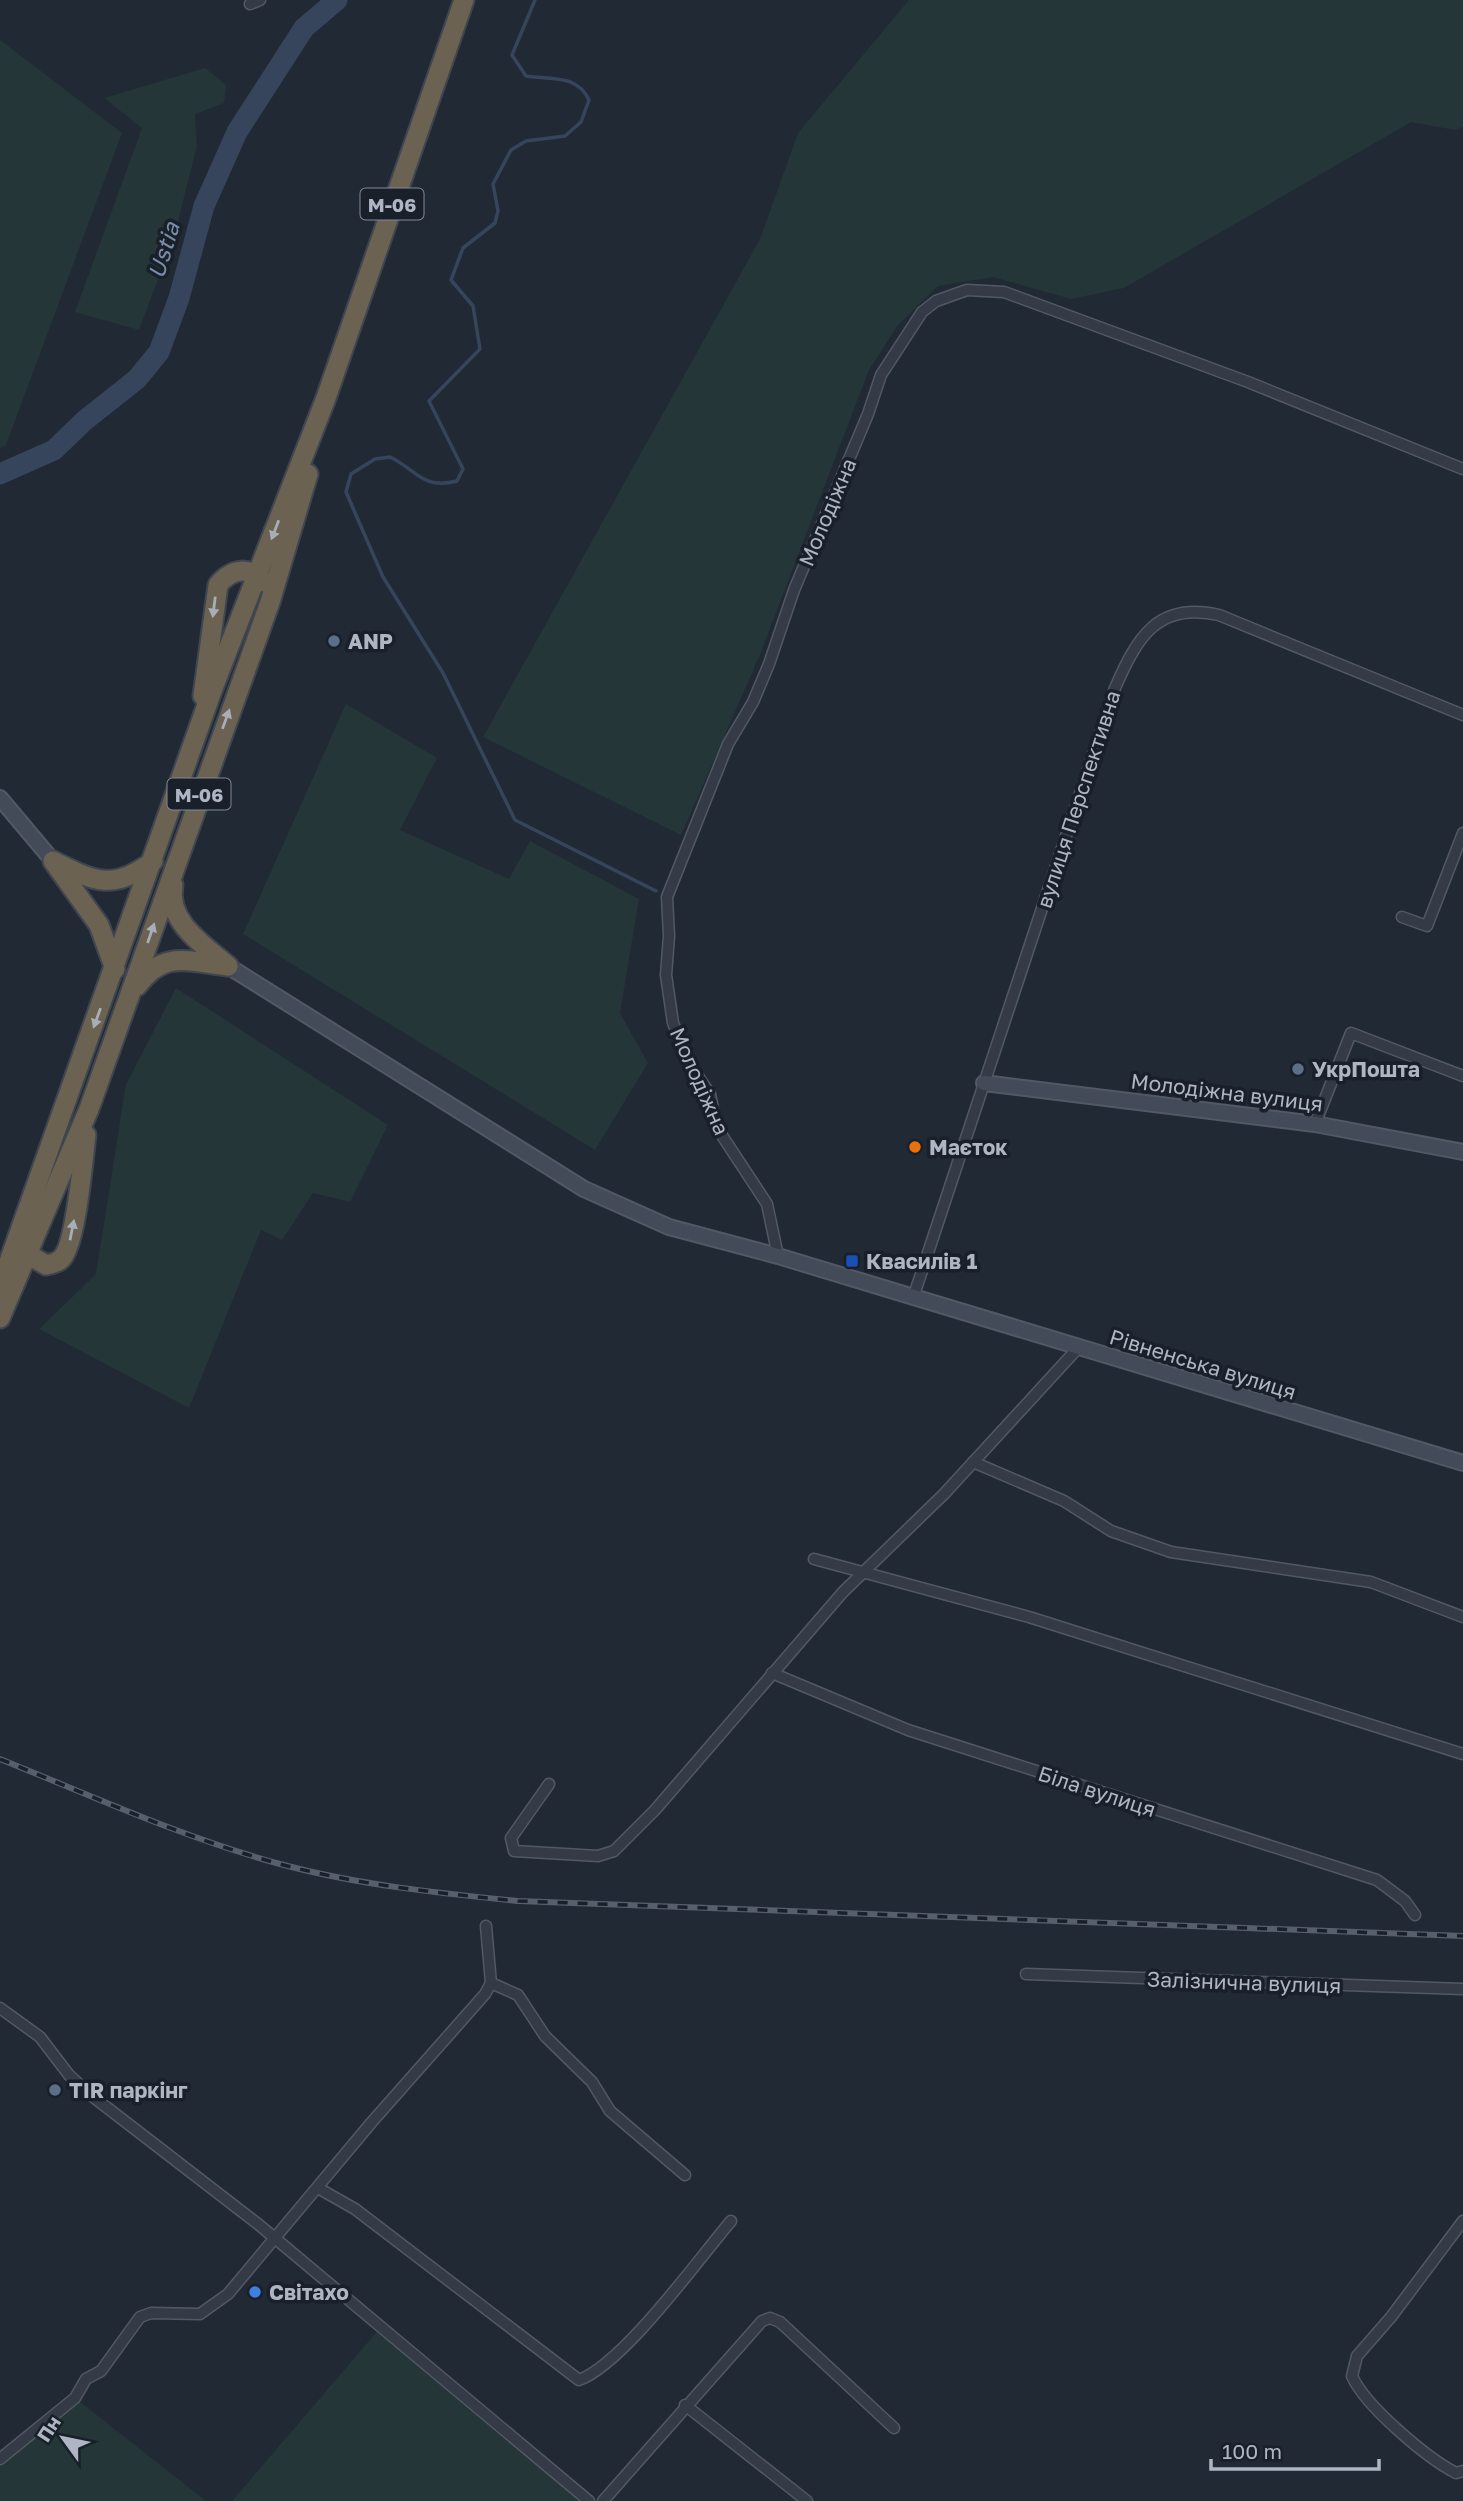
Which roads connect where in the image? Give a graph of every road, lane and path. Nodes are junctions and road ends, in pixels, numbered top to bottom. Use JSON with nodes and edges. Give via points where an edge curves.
{"nodes":[{"id":1,"x":462,"y":6,"type":"edge"},
{"id":2,"x":326,"y":398,"type":"junction"},
{"id":3,"x":1463,"y":469,"type":"edge"},
{"id":4,"x":257,"y":575,"type":"junction"},
{"id":5,"x":273,"y":591,"type":"junction"},
{"id":6,"x":1463,"y":715,"type":"edge"},
{"id":7,"x":199,"y":729,"type":"junction"},
{"id":8,"x":0,"y":798,"type":"edge"},
{"id":9,"x":1463,"y":833,"type":"edge"},
{"id":10,"x":179,"y":851,"type":"junction"},
{"id":11,"x":52,"y":861,"type":"junction"},
{"id":12,"x":153,"y":861,"type":"junction"},
{"id":13,"x":1402,"y":917,"type":"dead end"},
{"id":14,"x":228,"y":966,"type":"junction"},
{"id":15,"x":115,"y":969,"type":"junction"},
{"id":16,"x":128,"y":998,"type":"junction"},
{"id":17,"x":1463,"y":1076,"type":"edge"},
{"id":18,"x":984,"y":1083,"type":"junction"},
{"id":19,"x":89,"y":1109,"type":"junction"},
{"id":20,"x":1315,"y":1124,"type":"junction"},
{"id":21,"x":1463,"y":1152,"type":"edge"},
{"id":22,"x":24,"y":1221,"type":"junction"},
{"id":23,"x":29,"y":1255,"type":"junction"},
{"id":24,"x":778,"y":1256,"type":"junction"},
{"id":25,"x":0,"y":1287,"type":"edge"},
{"id":26,"x":913,"y":1298,"type":"junction"},
{"id":27,"x":0,"y":1318,"type":"edge"},
{"id":28,"x":1079,"y":1348,"type":"junction"},
{"id":29,"x":974,"y":1462,"type":"junction"},
{"id":30,"x":1463,"y":1463,"type":"edge"},
{"id":31,"x":814,"y":1559,"type":"dead end"},
{"id":32,"x":863,"y":1572,"type":"junction"},
{"id":33,"x":1463,"y":1617,"type":"edge"},
{"id":34,"x":772,"y":1672,"type":"junction"},
{"id":35,"x":1463,"y":1754,"type":"edge"},
{"id":36,"x":549,"y":1784,"type":"dead end"},
{"id":37,"x":1415,"y":1915,"type":"dead end"},
{"id":38,"x":486,"y":1926,"type":"dead end"},
{"id":39,"x":1026,"y":1974,"type":"dead end"},
{"id":40,"x":491,"y":1983,"type":"junction"},
{"id":41,"x":1463,"y":1989,"type":"edge"},
{"id":42,"x":0,"y":2008,"type":"edge"},
{"id":43,"x":685,"y":2175,"type":"dead end"},
{"id":44,"x":318,"y":2188,"type":"junction"},
{"id":45,"x":731,"y":2221,"type":"dead end"},
{"id":46,"x":1463,"y":2221,"type":"edge"},
{"id":47,"x":277,"y":2240,"type":"junction"},
{"id":48,"x":685,"y":2405,"type":"junction"},
{"id":49,"x":894,"y":2428,"type":"dead end"},
{"id":50,"x":0,"y":2459,"type":"edge"},
{"id":51,"x":1462,"y":2475,"type":"edge"},
{"id":52,"x":589,"y":2501,"type":"edge"},
{"id":53,"x":603,"y":2501,"type":"edge"},
{"id":54,"x":807,"y":2501,"type":"edge"}],
"edges":[{"from":1,"to":2,"type":"highway","number":"М-06"},
{"from":2,"to":4,"type":"highway","number":"М-06","one_way":true},
{"from":2,"to":5,"type":"highway","number":"М-06"},
{"from":3,"to":24,"type":"street","name":"Молодіжна","via":[[1248,382],[1004,292],[949,294],[922,312],[881,375],[769,664],[729,744],[667,897],[666,975],[673,1023],[710,1094],[718,1128],[767,1204]]},
{"from":4,"to":5,"type":"highway"},
{"from":4,"to":7,"type":"highway","number":"М-06"},
{"from":4,"to":7,"type":"highway","one_way":true,"via":[[242,569],[226,576],[216,590]]},
{"from":10,"to":5,"type":"highway","number":"М-06","one_way":true},
{"from":6,"to":18,"type":"street","name":"вулиця Перспективна","via":[[1219,615],[1196,610],[1173,614],[1146,630],[1115,688]]},
{"from":7,"to":12,"type":"highway","number":"М-06"},
{"from":8,"to":11,"type":"main road"},
{"from":9,"to":13,"type":"street","via":[[1427,926]]},
{"from":10,"to":14,"type":"highway","via":[[173,908],[193,936]]},
{"from":16,"to":10,"type":"highway","number":"М-06","one_way":true},
{"from":11,"to":12,"type":"highway","via":[[107,882],[130,877]]},
{"from":11,"to":15,"type":"highway","via":[[99,925]]},
{"from":12,"to":15,"type":"highway","number":"М-06"},
{"from":14,"to":16,"type":"highway","via":[[161,962],[148,971]]},
{"from":14,"to":24,"type":"main road","name":"Рівненська вулиця","via":[[584,1189],[669,1227]]},
{"from":15,"to":22,"type":"highway","number":"М-06","one_way":true},
{"from":16,"to":19,"type":"highway","number":"М-06"},
{"from":17,"to":20,"type":"street","via":[[1351,1033]]},
{"from":18,"to":20,"type":"main road","name":"Молодіжна вулиця"},
{"from":18,"to":26,"type":"street","name":"вулиця Перспективна"},
{"from":19,"to":23,"type":"highway","number":"М-06"},
{"from":23,"to":19,"type":"highway","one_way":true,"via":[[46,1265],[61,1259],[66,1251]]},
{"from":20,"to":21,"type":"main road","name":"Молодіжна вулиця"},
{"from":22,"to":23,"type":"highway"},
{"from":22,"to":25,"type":"highway","number":"М-06"},
{"from":23,"to":27,"type":"highway","number":"М-06"},
{"from":24,"to":26,"type":"main road","name":"Рівненська вулиця"},
{"from":26,"to":28,"type":"main road","name":"Рівненська вулиця"},
{"from":28,"to":29,"type":"street"},
{"from":28,"to":30,"type":"main road","name":"Рівненська вулиця"},
{"from":29,"to":32,"type":"street"},
{"from":29,"to":33,"type":"street","via":[[1065,1502],[1111,1531],[1171,1552],[1371,1582]]},
{"from":31,"to":32,"type":"street"},
{"from":32,"to":34,"type":"street"},
{"from":32,"to":35,"type":"street","via":[[1029,1617]]},
{"from":34,"to":36,"type":"street","via":[[655,1810],[614,1851],[598,1856],[514,1851],[512,1838]]},
{"from":34,"to":37,"type":"street","name":"Біла вулиця","via":[[908,1730],[1377,1880],[1405,1901]]},
{"from":38,"to":40,"type":"street"},
{"from":39,"to":41,"type":"street","name":"Залізнична вулиця"},
{"from":40,"to":43,"type":"street","via":[[518,1995],[545,2036],[592,2082],[610,2111]]},
{"from":40,"to":44,"type":"street"},
{"from":42,"to":47,"type":"street","via":[[40,2037],[69,2076],[92,2096]]},
{"from":44,"to":45,"type":"street","via":[[355,2209],[579,2381],[596,2374],[627,2344]]},
{"from":44,"to":47,"type":"street"},
{"from":46,"to":51,"type":"street","via":[[1357,2356],[1352,2376],[1394,2426],[1440,2465]]},
{"from":47,"to":50,"type":"street","via":[[228,2294],[200,2314],[150,2313],[141,2317],[75,2398]]},
{"from":47,"to":52,"type":"street"},
{"from":48,"to":49,"type":"street","via":[[762,2321],[770,2318],[780,2322]]},
{"from":48,"to":53,"type":"street"},
{"from":48,"to":54,"type":"street"}]}
